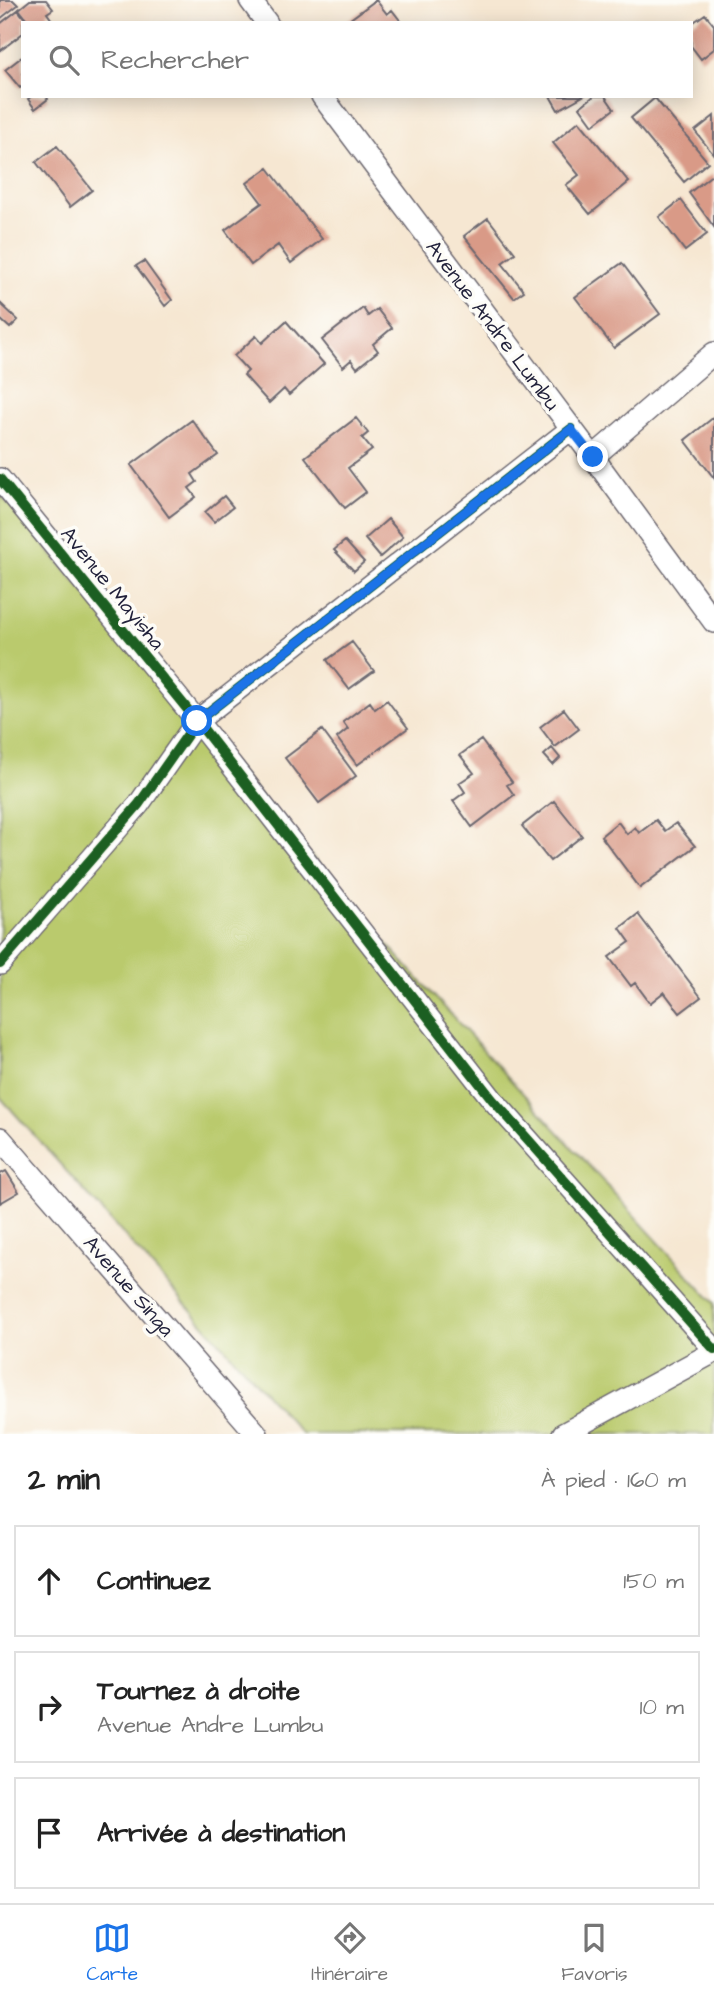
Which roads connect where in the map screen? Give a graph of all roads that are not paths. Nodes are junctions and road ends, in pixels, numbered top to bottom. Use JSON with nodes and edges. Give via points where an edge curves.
{"nodes":[{"id":1,"x":250,"y":0,"type":"edge"},
{"id":2,"x":266,"y":21,"type":"edge"},
{"id":3,"x":323,"y":98,"type":"edge"},
{"id":4,"x":714,"y":353,"type":"edge"},
{"id":5,"x":571,"y":429,"type":"junction"},
{"id":6,"x":593,"y":457,"type":"junction"},
{"id":7,"x":0,"y":479,"type":"edge"},
{"id":8,"x":714,"y":622,"type":"edge"},
{"id":9,"x":197,"y":721,"type":"junction"},
{"id":10,"x":0,"y":964,"type":"edge"},
{"id":11,"x":0,"y":1138,"type":"edge"},
{"id":12,"x":714,"y":1351,"type":"edge"},
{"id":13,"x":257,"y":1434,"type":"edge"},
{"id":14,"x":563,"y":1434,"type":"edge"}],
"edges":[{"from":1,"to":2,"type":"street"},
{"from":3,"to":5,"type":"street","name":"Avenue Andre Lumbu"},
{"from":4,"to":6,"type":"street"},
{"from":5,"to":6,"type":"street","name":"Avenue Andre Lumbu"},
{"from":5,"to":9,"type":"street"},
{"from":6,"to":8,"type":"street","name":"Avenue Andre Lumbu"},
{"from":7,"to":9,"type":"street","name":"Avenue Mayisha"},
{"from":9,"to":10,"type":"street","via":[[139,804]]},
{"from":9,"to":12,"type":"street","name":"Avenue Mayisha","via":[[492,1099]]},
{"from":11,"to":13,"type":"street","name":"Avenue Singa"},
{"from":12,"to":14,"type":"street"}]}
